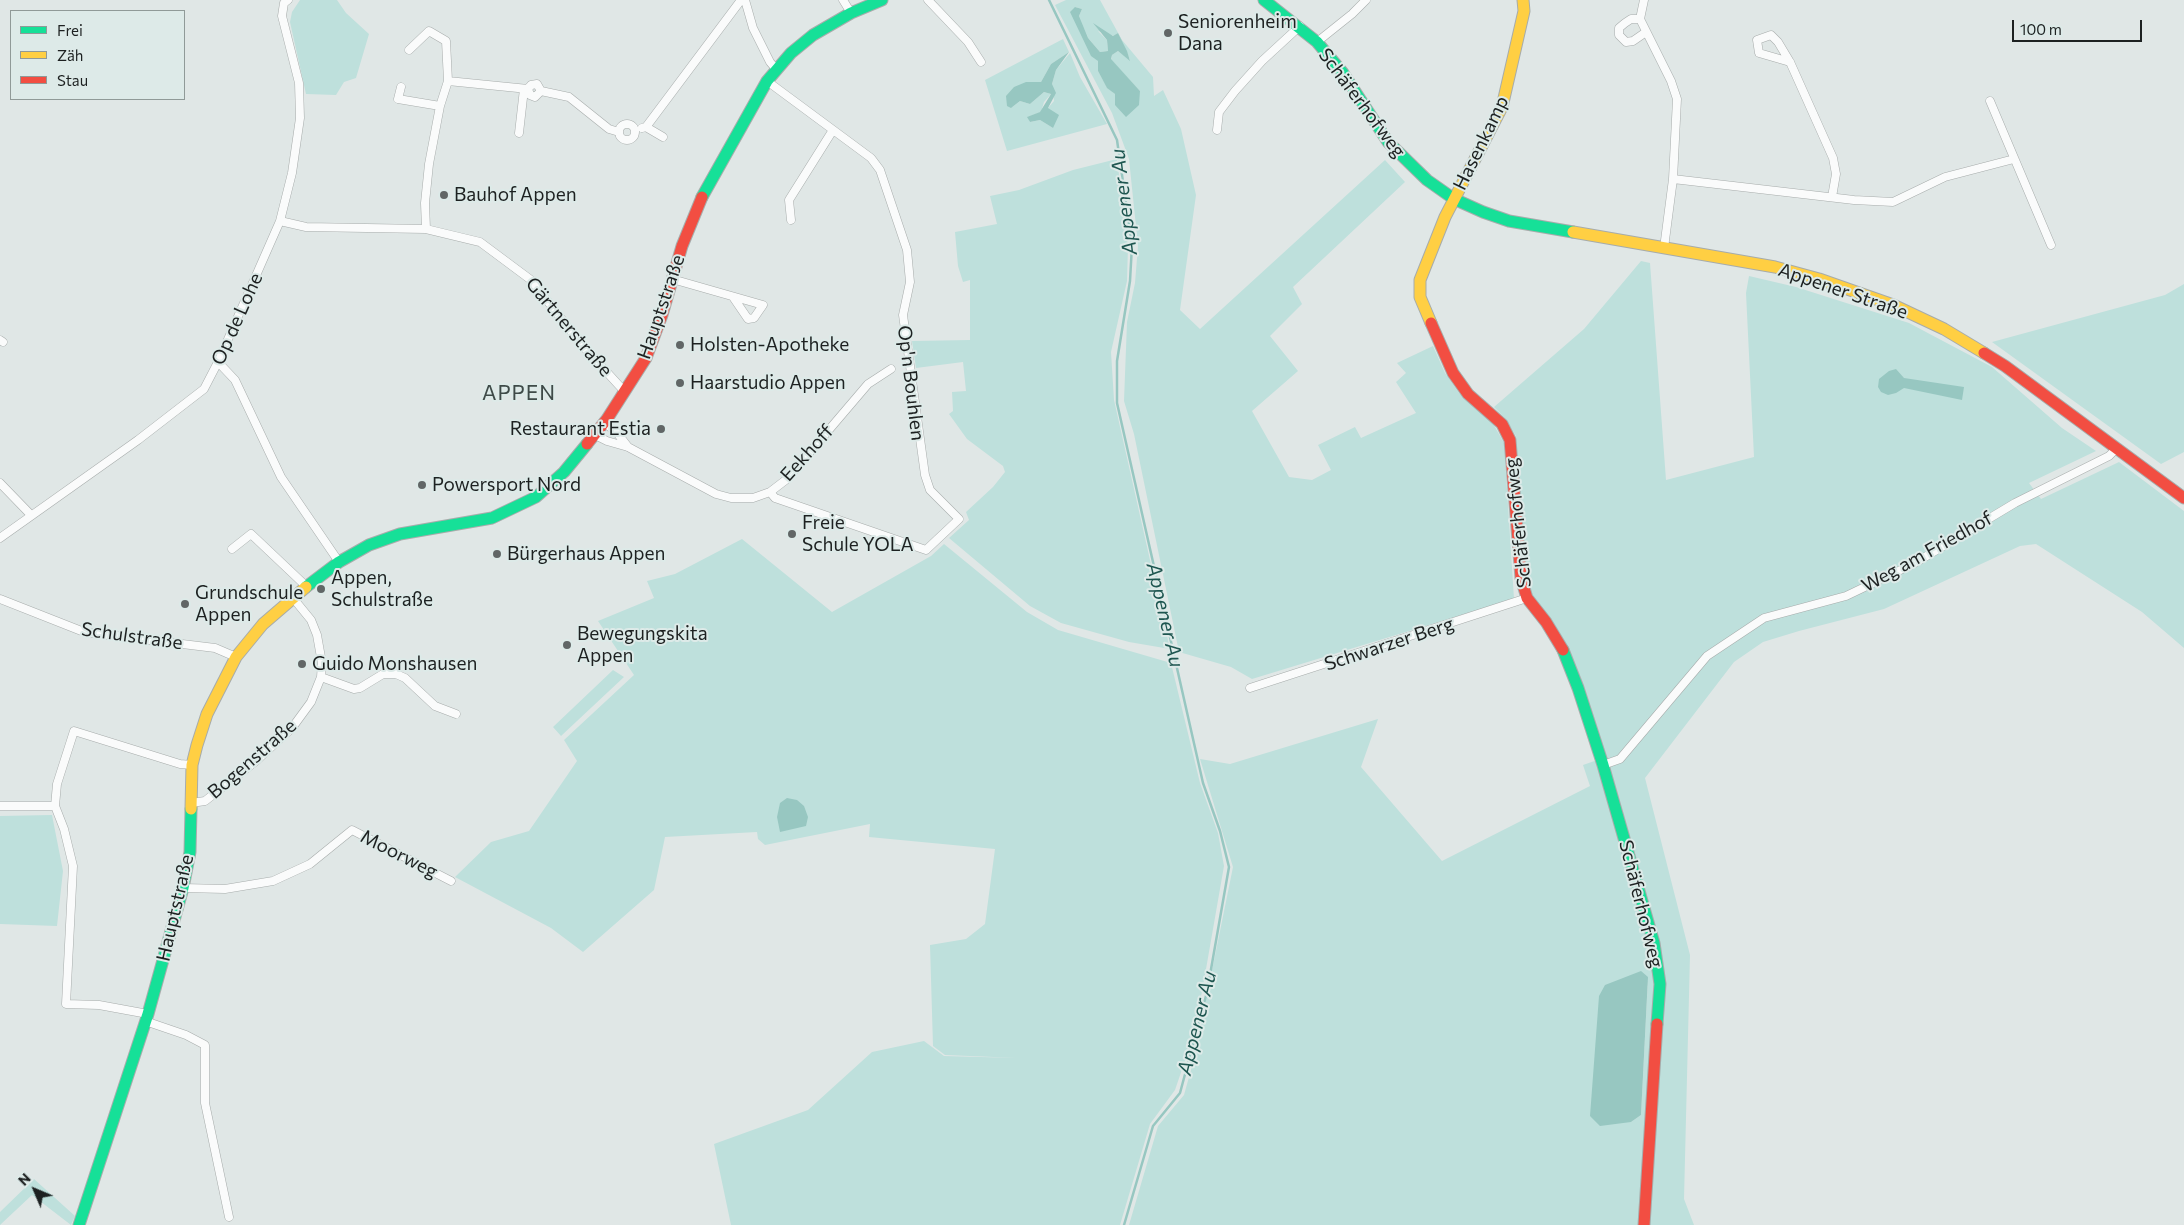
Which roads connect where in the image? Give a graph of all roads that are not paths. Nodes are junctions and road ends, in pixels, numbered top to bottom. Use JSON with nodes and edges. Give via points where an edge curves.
{"nodes":[{"id":1,"x":743,"y":0,"type":"edge"},
{"id":2,"x":843,"y":0,"type":"edge"},
{"id":3,"x":882,"y":0,"type":"edge"},
{"id":4,"x":928,"y":0,"type":"edge"},
{"id":5,"x":1366,"y":0,"type":"edge"},
{"id":6,"x":1523,"y":0,"type":"edge"},
{"id":7,"x":1644,"y":0,"type":"edge"},
{"id":8,"x":1267,"y":1,"type":"edge"},
{"id":9,"x":286,"y":2,"type":"edge"},
{"id":10,"x":851,"y":13,"type":"junction"},
{"id":11,"x":1640,"y":19,"type":"junction"},
{"id":12,"x":1300,"y":26,"type":"junction"},
{"id":13,"x":1646,"y":32,"type":"junction"},
{"id":14,"x":1317,"y":42,"type":"junction"},
{"id":15,"x":409,"y":50,"type":"dead end"},
{"id":16,"x":981,"y":62,"type":"dead end"},
{"id":17,"x":1790,"y":62,"type":"junction"},
{"id":18,"x":776,"y":69,"type":"junction"},
{"id":19,"x":448,"y":81,"type":"junction"},
{"id":20,"x":767,"y":81,"type":"junction"},
{"id":21,"x":401,"y":87,"type":"dead end"},
{"id":22,"x":526,"y":89,"type":"junction"},
{"id":23,"x":1990,"y":101,"type":"dead end"},
{"id":24,"x":440,"y":106,"type":"junction"},
{"id":25,"x":646,"y":127,"type":"junction"},
{"id":26,"x":833,"y":130,"type":"junction"},
{"id":27,"x":1217,"y":130,"type":"dead end"},
{"id":28,"x":520,"y":133,"type":"dead end"},
{"id":29,"x":663,"y":137,"type":"dead end"},
{"id":30,"x":2014,"y":159,"type":"junction"},
{"id":31,"x":1673,"y":178,"type":"junction"},
{"id":32,"x":1832,"y":197,"type":"junction"},
{"id":33,"x":1454,"y":199,"type":"junction"},
{"id":34,"x":791,"y":220,"type":"dead end"},
{"id":35,"x":280,"y":221,"type":"junction"},
{"id":36,"x":426,"y":229,"type":"junction"},
{"id":37,"x":2052,"y":245,"type":"dead end"},
{"id":38,"x":1664,"y":248,"type":"junction"},
{"id":39,"x":672,"y":279,"type":"junction"},
{"id":40,"x":733,"y":297,"type":"dead end"},
{"id":41,"x":218,"y":362,"type":"junction"},
{"id":42,"x":891,"y":369,"type":"dead end"},
{"id":43,"x":625,"y":392,"type":"junction"},
{"id":44,"x":604,"y":422,"type":"junction"},
{"id":45,"x":595,"y":435,"type":"junction"},
{"id":46,"x":628,"y":447,"type":"junction"},
{"id":47,"x":2118,"y":448,"type":"junction"},
{"id":48,"x":0,"y":483,"type":"edge"},
{"id":49,"x":770,"y":492,"type":"junction"},
{"id":50,"x":2184,"y":498,"type":"edge"},
{"id":51,"x":30,"y":514,"type":"junction"},
{"id":52,"x":0,"y":538,"type":"edge"},
{"id":53,"x":232,"y":549,"type":"dead end"},
{"id":54,"x":339,"y":562,"type":"junction"},
{"id":55,"x":306,"y":586,"type":"junction"},
{"id":56,"x":293,"y":598,"type":"junction"},
{"id":57,"x":1527,"y":598,"type":"junction"},
{"id":58,"x":0,"y":599,"type":"edge"},
{"id":59,"x":236,"y":657,"type":"junction"},
{"id":60,"x":321,"y":677,"type":"junction"},
{"id":61,"x":1250,"y":688,"type":"dead end"},
{"id":62,"x":456,"y":714,"type":"dead end"},
{"id":63,"x":192,"y":765,"type":"junction"},
{"id":64,"x":1603,"y":765,"type":"junction"},
{"id":65,"x":191,"y":803,"type":"junction"},
{"id":66,"x":0,"y":806,"type":"edge"},
{"id":67,"x":55,"y":806,"type":"junction"},
{"id":68,"x":451,"y":881,"type":"dead end"},
{"id":69,"x":183,"y":888,"type":"junction"},
{"id":70,"x":146,"y":1018,"type":"junction"},
{"id":71,"x":229,"y":1217,"type":"dead end"},
{"id":72,"x":79,"y":1225,"type":"edge"},
{"id":73,"x":1644,"y":1225,"type":"edge"}],
"edges":[{"from":1,"to":18,"type":"street"},
{"from":1,"to":25,"type":"street"},
{"from":2,"to":10,"type":"street"},
{"from":3,"to":10,"type":"street","name":"Hauptstraße"},
{"from":4,"to":16,"type":"street","via":[[968,42]]},
{"from":5,"to":14,"type":"street"},
{"from":6,"to":33,"type":"street","name":"Hasenkamp","via":[[1524,11],[1502,107]]},
{"from":7,"to":11,"type":"street"},
{"from":8,"to":12,"type":"street","name":"Schäferhofweg"},
{"from":9,"to":35,"type":"street","name":"Op de Lohe","via":[[282,16],[299,83],[300,118],[292,173]]},
{"from":10,"to":18,"type":"street","name":"Hauptstraße","via":[[813,36]]},
{"from":11,"to":13,"type":"street"},
{"from":11,"to":13,"type":"street","via":[[1625,23],[1619,28],[1619,35],[1626,42],[1633,42]]},
{"from":12,"to":14,"type":"street","name":"Schäferhofweg"},
{"from":12,"to":27,"type":"street","via":[[1235,91],[1219,112]]},
{"from":13,"to":31,"type":"street","via":[[1677,99]]},
{"from":14,"to":33,"type":"street","name":"Schäferhofweg","via":[[1344,73],[1388,142],[1427,180]]},
{"from":15,"to":19,"type":"street","via":[[428,31],[446,41]]},
{"from":17,"to":17,"type":"street","via":[[1771,34],[1757,40],[1756,46],[1763,56]]},
{"from":17,"to":32,"type":"street","via":[[1833,158],[1836,174]]},
{"from":18,"to":20,"type":"street","name":"Hauptstraße"},
{"from":19,"to":22,"type":"street"},
{"from":19,"to":24,"type":"street"},
{"from":20,"to":26,"type":"street","name":"Op'n Bouhlen"},
{"from":20,"to":39,"type":"street","name":"Hauptstraße","via":[[700,200]]},
{"from":21,"to":24,"type":"street","via":[[398,99]]},
{"from":22,"to":25,"type":"street","via":[[539,85],[541,91],[571,98],[608,129],[619,132],[621,138],[627,140],[634,136],[635,130]]},
{"from":22,"to":28,"type":"street"},
{"from":23,"to":30,"type":"street"},
{"from":24,"to":36,"type":"street","via":[[429,164]]},
{"from":25,"to":29,"type":"street"},
{"from":26,"to":34,"type":"street","via":[[789,200]]},
{"from":26,"to":49,"type":"street","name":"Op'n Bouhlen","via":[[871,158],[880,170],[890,197],[907,250],[910,282],[903,316],[924,475],[930,490],[959,519],[926,550],[775,498]]},
{"from":30,"to":32,"type":"street","via":[[1945,177],[1893,202]]},
{"from":30,"to":37,"type":"street"},
{"from":31,"to":32,"type":"street"},
{"from":31,"to":38,"type":"street"},
{"from":33,"to":38,"type":"street","name":"Appener Straße","via":[[1509,221]]},
{"from":33,"to":57,"type":"street","name":"Schäferhofweg","via":[[1420,280],[1420,297],[1453,373],[1468,394],[1502,424],[1510,440],[1521,578]]},
{"from":35,"to":36,"type":"street","name":"Gärtnerstraße","via":[[306,227]]},
{"from":35,"to":41,"type":"street","name":"Op de Lohe"},
{"from":36,"to":43,"type":"street","name":"Gärtnerstraße","via":[[480,242],[519,269]]},
{"from":38,"to":47,"type":"street","name":"Appener Straße","via":[[1775,267],[1893,305],[1944,329],[2006,366]]},
{"from":39,"to":40,"type":"street"},
{"from":39,"to":43,"type":"street","name":"Hauptstraße","via":[[653,341]]},
{"from":41,"to":51,"type":"street","name":"Op de Lohe","via":[[204,389],[138,440]]},
{"from":41,"to":54,"type":"street","via":[[234,380],[281,477]]},
{"from":42,"to":49,"type":"street","name":"Eekhoff","via":[[868,384],[787,479]]},
{"from":43,"to":44,"type":"street","name":"Hauptstraße"},
{"from":44,"to":45,"type":"street","name":"Hauptstraße"},
{"from":44,"to":46,"type":"street","name":"Eekhoff"},
{"from":45,"to":46,"type":"street","name":"Eekhoff"},
{"from":45,"to":54,"type":"street","name":"Hauptstraße","via":[[564,472],[520,507],[492,518],[400,534],[369,545]]},
{"from":46,"to":49,"type":"street","name":"Eekhoff","via":[[724,496],[753,498]]},
{"from":47,"to":50,"type":"street","name":"Appener Straße"},
{"from":47,"to":64,"type":"street","name":"Weg am Friedhof","via":[[2109,456],[2015,503],[1915,563],[1846,596],[1764,618],[1707,656],[1620,759]]},
{"from":48,"to":51,"type":"street"},
{"from":51,"to":52,"type":"street","name":"Op de Lohe"},
{"from":53,"to":55,"type":"street","via":[[251,534]]},
{"from":54,"to":55,"type":"street","name":"Hauptstraße"},
{"from":55,"to":56,"type":"street","name":"Hauptstraße"},
{"from":56,"to":59,"type":"street","name":"Hauptstraße","via":[[263,624]]},
{"from":56,"to":60,"type":"street","name":"Bogenstraße","via":[[315,628],[321,655]]},
{"from":57,"to":61,"type":"street","name":"Schwarzer Berg"},
{"from":57,"to":64,"type":"street","name":"Schäferhofweg","via":[[1562,648]]},
{"from":58,"to":59,"type":"street","name":"Schulstraße","via":[[84,632],[215,648]]},
{"from":59,"to":63,"type":"street","name":"Hauptstraße","via":[[207,714]]},
{"from":60,"to":62,"type":"street","via":[[354,689],[383,674],[396,674],[410,682],[435,706]]},
{"from":60,"to":65,"type":"street","name":"Bogenstraße","via":[[311,702],[292,728],[256,761],[204,800]]},
{"from":63,"to":65,"type":"street","name":"Hauptstraße"},
{"from":63,"to":67,"type":"street","via":[[74,731],[57,784]]},
{"from":64,"to":73,"type":"street","name":"Schäferhofweg","via":[[1654,943],[1660,984]]},
{"from":65,"to":69,"type":"street","name":"Hauptstraße","via":[[190,852]]},
{"from":66,"to":67,"type":"street"},
{"from":67,"to":70,"type":"street","via":[[73,866],[66,1004],[99,1005]]},
{"from":68,"to":69,"type":"street","name":"Moorweg","via":[[352,830],[310,864],[273,881],[225,889]]},
{"from":69,"to":70,"type":"street","name":"Hauptstraße"},
{"from":70,"to":71,"type":"street","via":[[205,1045],[205,1103]]},
{"from":70,"to":72,"type":"street","name":"Hauptstraße"}]}
